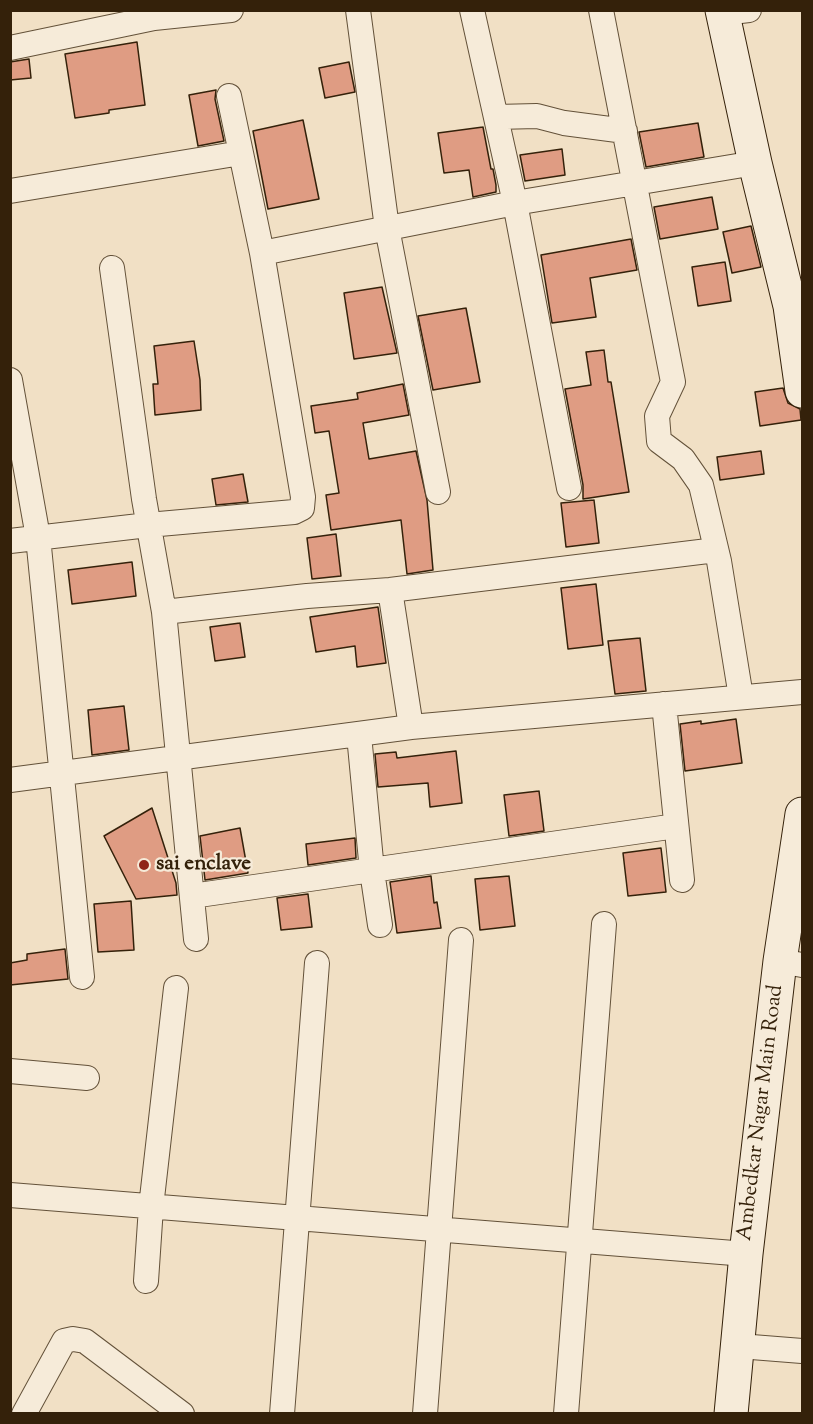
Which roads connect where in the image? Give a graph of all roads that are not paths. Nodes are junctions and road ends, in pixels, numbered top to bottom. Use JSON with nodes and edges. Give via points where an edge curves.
{"nodes":[{"id":1,"x":95,"y":10,"type":"edge"},
{"id":2,"x":231,"y":10,"type":"edge"},
{"id":3,"x":358,"y":10,"type":"edge"},
{"id":4,"x":472,"y":10,"type":"edge"},
{"id":5,"x":601,"y":10,"type":"edge"},
{"id":6,"x":731,"y":11,"type":"edge"},
{"id":7,"x":74,"y":35,"type":"junction"},
{"id":8,"x":10,"y":48,"type":"edge"},
{"id":9,"x":229,"y":96,"type":"dead end"},
{"id":10,"x":496,"y":117,"type":"junction"},
{"id":11,"x":625,"y":132,"type":"junction"},
{"id":12,"x":241,"y":153,"type":"junction"},
{"id":13,"x":755,"y":163,"type":"junction"},
{"id":14,"x":635,"y":183,"type":"junction"},
{"id":15,"x":10,"y":191,"type":"edge"},
{"id":16,"x":515,"y":202,"type":"junction"},
{"id":17,"x":387,"y":228,"type":"junction"},
{"id":18,"x":262,"y":253,"type":"junction"},
{"id":19,"x":112,"y":268,"type":"dead end"},
{"id":20,"x":793,"y":279,"type":"edge"},
{"id":21,"x":10,"y":380,"type":"edge"},
{"id":22,"x":802,"y":391,"type":"edge"},
{"id":23,"x":569,"y":488,"type":"dead end"},
{"id":24,"x":438,"y":492,"type":"dead end"},
{"id":25,"x":148,"y":525,"type":"junction"},
{"id":26,"x":38,"y":537,"type":"junction"},
{"id":27,"x":10,"y":541,"type":"edge"},
{"id":28,"x":716,"y":550,"type":"junction"},
{"id":29,"x":390,"y":590,"type":"junction"},
{"id":30,"x":164,"y":612,"type":"junction"},
{"id":31,"x":802,"y":692,"type":"edge"},
{"id":32,"x":741,"y":697,"type":"junction"},
{"id":33,"x":664,"y":704,"type":"junction"},
{"id":34,"x":411,"y":728,"type":"junction"},
{"id":35,"x":359,"y":735,"type":"junction"},
{"id":36,"x":177,"y":759,"type":"junction"},
{"id":37,"x":62,"y":774,"type":"junction"},
{"id":38,"x":10,"y":780,"type":"edge"},
{"id":39,"x":802,"y":814,"type":"edge"},
{"id":40,"x":676,"y":826,"type":"junction"},
{"id":41,"x":372,"y":871,"type":"junction"},
{"id":42,"x":682,"y":880,"type":"dead end"},
{"id":43,"x":192,"y":896,"type":"junction"},
{"id":44,"x":604,"y":924,"type":"dead end"},
{"id":45,"x":380,"y":925,"type":"dead end"},
{"id":46,"x":196,"y":939,"type":"dead end"},
{"id":47,"x":461,"y":940,"type":"dead end"},
{"id":48,"x":317,"y":963,"type":"dead end"},
{"id":49,"x":791,"y":963,"type":"edge"},
{"id":50,"x":82,"y":977,"type":"dead end"},
{"id":51,"x":176,"y":988,"type":"dead end"},
{"id":52,"x":10,"y":1071,"type":"edge"},
{"id":53,"x":87,"y":1078,"type":"dead end"},
{"id":54,"x":10,"y":1195,"type":"edge"},
{"id":55,"x":152,"y":1207,"type":"junction"},
{"id":56,"x":296,"y":1218,"type":"junction"},
{"id":57,"x":438,"y":1228,"type":"junction"},
{"id":58,"x":579,"y":1242,"type":"junction"},
{"id":59,"x":746,"y":1254,"type":"junction"},
{"id":60,"x":146,"y":1281,"type":"dead end"},
{"id":61,"x":739,"y":1346,"type":"junction"},
{"id":62,"x":802,"y":1351,"type":"edge"},
{"id":63,"x":24,"y":1413,"type":"edge"},
{"id":64,"x":182,"y":1413,"type":"edge"},
{"id":65,"x":282,"y":1413,"type":"edge"},
{"id":66,"x":424,"y":1413,"type":"edge"},
{"id":67,"x":566,"y":1413,"type":"edge"},
{"id":68,"x":731,"y":1413,"type":"edge"}],
"edges":[{"from":1,"to":7,"type":"street"},
{"from":2,"to":7,"type":"street","via":[[154,18]]},
{"from":3,"to":17,"type":"street"},
{"from":4,"to":10,"type":"street"},
{"from":5,"to":11,"type":"street"},
{"from":6,"to":13,"type":"street"},
{"from":7,"to":8,"type":"street"},
{"from":9,"to":12,"type":"street"},
{"from":10,"to":11,"type":"street","via":[[537,116]]},
{"from":10,"to":16,"type":"street"},
{"from":11,"to":14,"type":"street"},
{"from":12,"to":15,"type":"street"},
{"from":12,"to":18,"type":"street"},
{"from":13,"to":14,"type":"street"},
{"from":13,"to":20,"type":"street"},
{"from":14,"to":16,"type":"street"},
{"from":14,"to":28,"type":"street","via":[[673,382],[657,416],[659,441],[683,459],[702,485]]},
{"from":16,"to":17,"type":"street"},
{"from":16,"to":23,"type":"street"},
{"from":17,"to":18,"type":"street"},
{"from":17,"to":24,"type":"street"},
{"from":18,"to":25,"type":"street","via":[[302,508],[294,512]]},
{"from":19,"to":25,"type":"street"},
{"from":20,"to":22,"type":"street","via":[[790,306]]},
{"from":21,"to":26,"type":"street"},
{"from":25,"to":26,"type":"street"},
{"from":25,"to":30,"type":"street"},
{"from":26,"to":27,"type":"street"},
{"from":26,"to":37,"type":"street"},
{"from":28,"to":29,"type":"street"},
{"from":28,"to":32,"type":"street"},
{"from":29,"to":30,"type":"street"},
{"from":29,"to":34,"type":"street"},
{"from":30,"to":36,"type":"street"},
{"from":31,"to":32,"type":"street"},
{"from":32,"to":33,"type":"street"},
{"from":33,"to":34,"type":"street"},
{"from":33,"to":40,"type":"street"},
{"from":34,"to":35,"type":"street"},
{"from":35,"to":36,"type":"street"},
{"from":35,"to":41,"type":"street"},
{"from":36,"to":37,"type":"street"},
{"from":36,"to":43,"type":"street"},
{"from":37,"to":38,"type":"street"},
{"from":37,"to":50,"type":"street"},
{"from":39,"to":49,"type":"street","name":"Ambedkar Nagar Main Road"},
{"from":40,"to":41,"type":"street"},
{"from":40,"to":42,"type":"street"},
{"from":41,"to":43,"type":"street"},
{"from":41,"to":45,"type":"street"},
{"from":43,"to":46,"type":"street"},
{"from":44,"to":58,"type":"street"},
{"from":47,"to":57,"type":"street"},
{"from":48,"to":56,"type":"street"},
{"from":49,"to":59,"type":"street","name":"Ambedkar Nagar Main Road"},
{"from":51,"to":55,"type":"street"},
{"from":52,"to":53,"type":"street"},
{"from":54,"to":55,"type":"street"},
{"from":55,"to":56,"type":"street"},
{"from":55,"to":60,"type":"street"},
{"from":56,"to":57,"type":"street"},
{"from":56,"to":65,"type":"street"},
{"from":57,"to":58,"type":"street"},
{"from":57,"to":66,"type":"street"},
{"from":58,"to":59,"type":"street"},
{"from":58,"to":67,"type":"street"},
{"from":59,"to":61,"type":"street","name":"Ambedkar Nagar Main Road"},
{"from":61,"to":62,"type":"street"},
{"from":61,"to":68,"type":"street","name":"Ambedkar Nagar Main Road"},
{"from":63,"to":64,"type":"street","via":[[64,1341],[73,1339],[85,1341]]}]}
